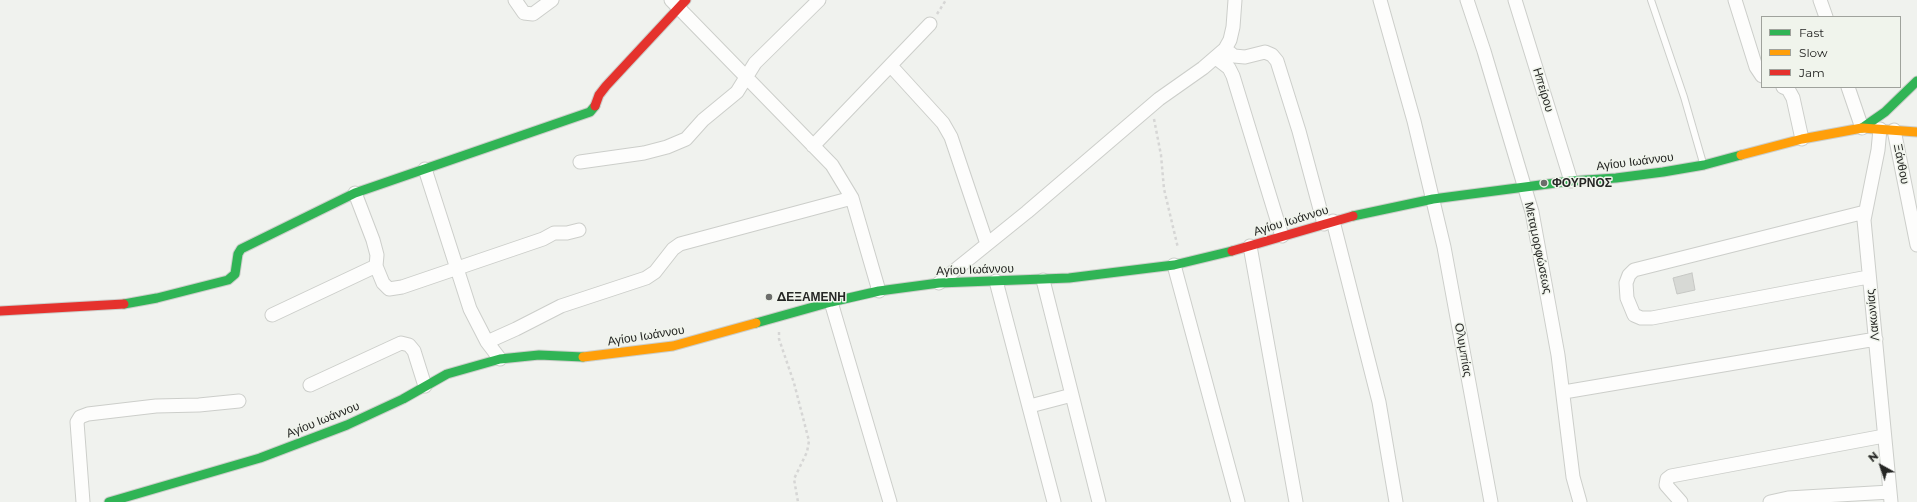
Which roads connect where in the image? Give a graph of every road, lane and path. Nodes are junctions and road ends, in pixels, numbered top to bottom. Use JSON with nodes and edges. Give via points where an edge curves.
{"nodes":[{"id":1,"x":515,"y":0,"type":"edge"},
{"id":2,"x":552,"y":0,"type":"edge"},
{"id":3,"x":819,"y":0,"type":"edge"},
{"id":4,"x":1235,"y":0,"type":"edge"},
{"id":5,"x":1380,"y":0,"type":"edge"},
{"id":6,"x":1467,"y":0,"type":"edge"},
{"id":7,"x":1515,"y":0,"type":"edge"},
{"id":8,"x":1651,"y":0,"type":"edge"},
{"id":9,"x":1735,"y":0,"type":"edge"},
{"id":10,"x":1820,"y":0,"type":"edge"},
{"id":11,"x":678,"y":3,"type":"edge"},
{"id":12,"x":1826,"y":16,"type":"edge"},
{"id":13,"x":930,"y":24,"type":"dead end"},
{"id":14,"x":1220,"y":53,"type":"junction"},
{"id":15,"x":890,"y":66,"type":"junction"},
{"id":16,"x":1761,"y":74,"type":"edge"},
{"id":17,"x":746,"y":78,"type":"junction"},
{"id":18,"x":1917,"y":81,"type":"edge"},
{"id":19,"x":1786,"y":88,"type":"edge"},
{"id":20,"x":1848,"y":88,"type":"edge"},
{"id":21,"x":1149,"y":109,"type":"junction"},
{"id":22,"x":1862,"y":128,"type":"junction"},
{"id":23,"x":1880,"y":129,"type":"junction"},
{"id":24,"x":1894,"y":130,"type":"junction"},
{"id":25,"x":1917,"y":132,"type":"edge"},
{"id":26,"x":1802,"y":139,"type":"junction"},
{"id":27,"x":812,"y":146,"type":"junction"},
{"id":28,"x":580,"y":162,"type":"dead end"},
{"id":29,"x":1704,"y":165,"type":"junction"},
{"id":30,"x":424,"y":169,"type":"junction"},
{"id":31,"x":1571,"y":181,"type":"junction"},
{"id":32,"x":1524,"y":187,"type":"junction"},
{"id":33,"x":355,"y":193,"type":"junction"},
{"id":34,"x":852,"y":198,"type":"junction"},
{"id":35,"x":1433,"y":199,"type":"junction"},
{"id":36,"x":1864,"y":212,"type":"junction"},
{"id":37,"x":1329,"y":222,"type":"junction"},
{"id":38,"x":580,"y":230,"type":"dead end"},
{"id":39,"x":1282,"y":236,"type":"junction"},
{"id":40,"x":987,"y":244,"type":"junction"},
{"id":41,"x":1917,"y":245,"type":"edge"},
{"id":42,"x":1250,"y":246,"type":"junction"},
{"id":43,"x":1178,"y":264,"type":"junction"},
{"id":44,"x":376,"y":266,"type":"junction"},
{"id":45,"x":456,"y":268,"type":"junction"},
{"id":46,"x":1868,"y":277,"type":"junction"},
{"id":47,"x":1043,"y":280,"type":"junction"},
{"id":48,"x":996,"y":281,"type":"junction"},
{"id":49,"x":939,"y":283,"type":"junction"},
{"id":50,"x":878,"y":291,"type":"junction"},
{"id":51,"x":831,"y":302,"type":"junction"},
{"id":52,"x":0,"y":312,"type":"edge"},
{"id":53,"x":272,"y":315,"type":"dead end"},
{"id":54,"x":780,"y":317,"type":"junction"},
{"id":55,"x":1876,"y":339,"type":"junction"},
{"id":56,"x":487,"y":342,"type":"junction"},
{"id":57,"x":500,"y":359,"type":"junction"},
{"id":58,"x":310,"y":385,"type":"dead end"},
{"id":59,"x":425,"y":386,"type":"junction"},
{"id":60,"x":1564,"y":392,"type":"junction"},
{"id":61,"x":1072,"y":395,"type":"junction"},
{"id":62,"x":239,"y":401,"type":"dead end"},
{"id":63,"x":1030,"y":406,"type":"junction"},
{"id":64,"x":1884,"y":436,"type":"junction"},
{"id":65,"x":1890,"y":497,"type":"edge"},
{"id":66,"x":115,"y":501,"type":"edge"},
{"id":67,"x":83,"y":502,"type":"edge"},
{"id":68,"x":798,"y":502,"type":"edge"},
{"id":69,"x":890,"y":502,"type":"edge"},
{"id":70,"x":1054,"y":502,"type":"edge"},
{"id":71,"x":1099,"y":502,"type":"edge"},
{"id":72,"x":1238,"y":502,"type":"edge"},
{"id":73,"x":1296,"y":502,"type":"edge"},
{"id":74,"x":1396,"y":502,"type":"edge"},
{"id":75,"x":1490,"y":502,"type":"edge"},
{"id":76,"x":1580,"y":502,"type":"edge"},
{"id":77,"x":1681,"y":502,"type":"edge"},
{"id":78,"x":1770,"y":502,"type":"edge"}],
"edges":[{"from":1,"to":2,"type":"street","via":[[524,13],[533,14]]},
{"from":3,"to":17,"type":"street","via":[[755,63]]},
{"from":4,"to":14,"type":"street","via":[[1230,40]]},
{"from":5,"to":35,"type":"street","name":"Ολυμπίας"},
{"from":6,"to":32,"type":"street","name":"Μεταμορφώσεως"},
{"from":7,"to":31,"type":"street","name":"Ηπείρου"},
{"from":8,"to":29,"type":"lane"},
{"from":9,"to":16,"type":"street","via":[[1756,67]]},
{"from":10,"to":12,"type":"street"},
{"from":11,"to":17,"type":"street"},
{"from":11,"to":30,"type":"street","via":[[606,86],[590,112]]},
{"from":13,"to":15,"type":"street"},
{"from":14,"to":21,"type":"street"},
{"from":14,"to":37,"type":"street","via":[[1245,58],[1266,52],[1277,61]]},
{"from":14,"to":39,"type":"street","via":[[1233,76]]},
{"from":15,"to":27,"type":"street"},
{"from":15,"to":40,"type":"street","via":[[943,123],[951,137]]},
{"from":17,"to":27,"type":"street"},
{"from":17,"to":28,"type":"street","via":[[737,92],[686,139],[644,153]]},
{"from":18,"to":22,"type":"street","via":[[1885,112]]},
{"from":19,"to":26,"type":"street","via":[[1794,98]]},
{"from":20,"to":22,"type":"street"},
{"from":21,"to":40,"type":"street"},
{"from":21,"to":43,"type":"path","via":[[1157,132],[1164,189]]},
{"from":22,"to":23,"type":"street"},
{"from":22,"to":26,"type":"street","name":"Αγίου Ιωάννου"},
{"from":23,"to":24,"type":"street"},
{"from":23,"to":36,"type":"street","name":"Λακωνίας","via":[[1876,163]]},
{"from":24,"to":25,"type":"street"},
{"from":24,"to":41,"type":"street","name":"Ξάνθου"},
{"from":26,"to":29,"type":"street","name":"Αγίου Ιωάννου"},
{"from":27,"to":34,"type":"street","via":[[832,165]]},
{"from":29,"to":31,"type":"street","name":"Αγίου Ιωάννου","via":[[1639,176]]},
{"from":30,"to":33,"type":"street"},
{"from":30,"to":45,"type":"street"},
{"from":31,"to":32,"type":"street","name":"Αγίου Ιωάννου"},
{"from":32,"to":35,"type":"street","name":"Αγίου Ιωάννου"},
{"from":32,"to":60,"type":"street","name":"Μεταμορφώσεως","via":[[1538,238]]},
{"from":33,"to":44,"type":"street","via":[[373,240],[377,255]]},
{"from":33,"to":52,"type":"street","via":[[241,249],[235,274],[228,280],[124,304]]},
{"from":34,"to":50,"type":"street"},
{"from":34,"to":56,"type":"street","via":[[680,244],[655,272],[646,278],[561,306]]},
{"from":35,"to":37,"type":"street","name":"Αγίου Ιωάννου"},
{"from":35,"to":75,"type":"street","name":"Ολυμπίας","via":[[1446,255]]},
{"from":36,"to":46,"type":"street","name":"Λακωνίας"},
{"from":36,"to":46,"type":"street","via":[[1634,270],[1626,283],[1627,298],[1634,315],[1652,318]]},
{"from":37,"to":39,"type":"street","name":"Αγίου Ιωάννου"},
{"from":37,"to":74,"type":"street","via":[[1379,402]]},
{"from":38,"to":45,"type":"street","via":[[554,233]]},
{"from":39,"to":42,"type":"street","name":"Αγίου Ιωάννου"},
{"from":40,"to":49,"type":"street"},
{"from":42,"to":43,"type":"street","name":"Αγίου Ιωάννου"},
{"from":42,"to":73,"type":"street"},
{"from":43,"to":47,"type":"street","name":"Αγίου Ιωάννου"},
{"from":43,"to":72,"type":"street"},
{"from":44,"to":45,"type":"street","via":[[383,283],[389,289]]},
{"from":44,"to":53,"type":"street"},
{"from":45,"to":56,"type":"street","via":[[470,309]]},
{"from":46,"to":55,"type":"street","name":"Λακωνίας"},
{"from":47,"to":48,"type":"street","name":"Αγίου Ιωάννου"},
{"from":47,"to":61,"type":"street"},
{"from":48,"to":49,"type":"street","name":"Αγίου Ιωάννου"},
{"from":48,"to":63,"type":"street"},
{"from":49,"to":50,"type":"street","name":"Αγίου Ιωάννου"},
{"from":50,"to":51,"type":"street","name":"Αγίου Ιωάννου"},
{"from":51,"to":54,"type":"street","name":"Αγίου Ιωάννου"},
{"from":51,"to":69,"type":"street"},
{"from":54,"to":57,"type":"street","name":"Αγίου Ιωάννου","via":[[673,346],[586,357],[539,355]]},
{"from":54,"to":68,"type":"path","via":[[779,339],[809,441],[807,452],[794,478]]},
{"from":55,"to":60,"type":"street"},
{"from":55,"to":64,"type":"street","name":"Λακωνίας"},
{"from":56,"to":57,"type":"street"},
{"from":57,"to":59,"type":"street","name":"Αγίου Ιωάννου","via":[[447,374]]},
{"from":58,"to":59,"type":"street","via":[[401,343],[409,345],[414,351]]},
{"from":59,"to":66,"type":"street","name":"Αγίου Ιωάννου","via":[[347,425],[260,458]]},
{"from":60,"to":76,"type":"street","name":"Μεταμορφώσεως","via":[[1573,477]]},
{"from":61,"to":63,"type":"street"},
{"from":61,"to":71,"type":"street"},
{"from":62,"to":67,"type":"street","via":[[156,406],[80,417],[78,422]]},
{"from":63,"to":70,"type":"street"},
{"from":64,"to":65,"type":"street","name":"Λακωνίας"},
{"from":64,"to":77,"type":"street","via":[[1671,476],[1666,479],[1666,485]]},
{"from":65,"to":78,"type":"street","via":[[1788,498]]}]}
